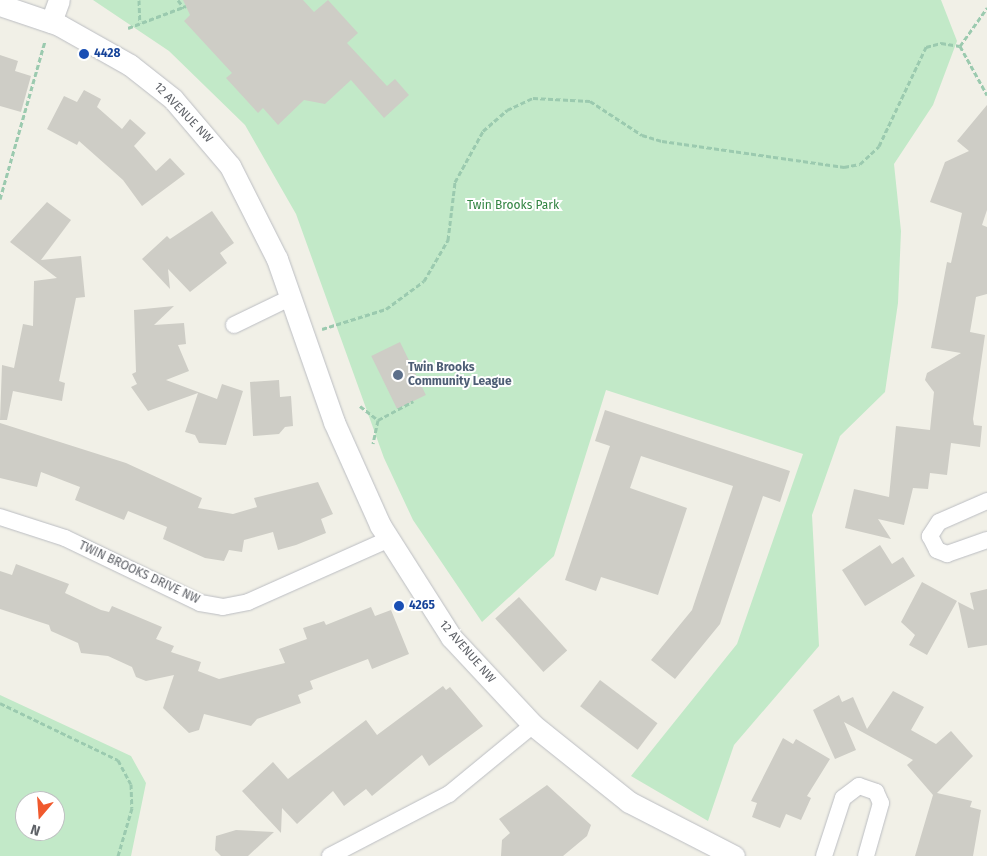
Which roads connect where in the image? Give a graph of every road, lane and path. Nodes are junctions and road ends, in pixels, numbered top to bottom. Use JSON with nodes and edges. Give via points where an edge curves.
{"nodes":[{"id":1,"x":59,"y":0,"type":"edge"},
{"id":2,"x":139,"y":0,"type":"edge"},
{"id":3,"x":178,"y":0,"type":"edge"},
{"id":4,"x":0,"y":5,"type":"edge"},
{"id":5,"x":28,"y":6,"type":"edge"},
{"id":6,"x":987,"y":8,"type":"edge"},
{"id":7,"x":140,"y":23,"type":"junction"},
{"id":8,"x":128,"y":28,"type":"dead end"},
{"id":9,"x":48,"y":31,"type":"junction"},
{"id":10,"x":960,"y":46,"type":"junction"},
{"id":11,"x":987,"y":94,"type":"edge"},
{"id":12,"x":0,"y":199,"type":"edge"},
{"id":13,"x":292,"y":297,"type":"junction"},
{"id":14,"x":234,"y":325,"type":"dead end"},
{"id":15,"x":322,"y":329,"type":"dead end"},
{"id":16,"x":413,"y":401,"type":"dead end"},
{"id":17,"x":360,"y":406,"type":"dead end"},
{"id":18,"x":378,"y":420,"type":"junction"},
{"id":19,"x":373,"y":443,"type":"dead end"},
{"id":20,"x":987,"y":501,"type":"edge"},
{"id":21,"x":0,"y":517,"type":"edge"},
{"id":22,"x":387,"y":540,"type":"junction"},
{"id":23,"x":987,"y":540,"type":"edge"},
{"id":24,"x":0,"y":703,"type":"edge"},
{"id":25,"x":533,"y":725,"type":"junction"},
{"id":26,"x":118,"y":856,"type":"edge"},
{"id":27,"x":330,"y":856,"type":"edge"},
{"id":28,"x":734,"y":856,"type":"edge"},
{"id":29,"x":824,"y":856,"type":"edge"},
{"id":30,"x":866,"y":856,"type":"edge"}],
"edges":[{"from":1,"to":9,"type":"street"},
{"from":2,"to":7,"type":"path"},
{"from":3,"to":7,"type":"path","via":[[185,7]]},
{"from":4,"to":5,"type":"street","name":"12 AVENUE NW"},
{"from":5,"to":9,"type":"street","name":"12 AVENUE NW"},
{"from":6,"to":10,"type":"path"},
{"from":7,"to":8,"type":"path"},
{"from":9,"to":12,"type":"path"},
{"from":9,"to":13,"type":"street","name":"12 AVENUE NW","via":[[130,65],[194,122],[234,174],[262,223]]},
{"from":10,"to":11,"type":"path"},
{"from":10,"to":15,"type":"path","via":[[941,43],[926,47],[879,146],[860,164],[844,167],[662,141],[642,135],[600,106],[578,98],[548,95],[519,103],[483,131],[455,182],[448,240],[424,281],[386,309]]},
{"from":13,"to":14,"type":"street"},
{"from":13,"to":22,"type":"street","name":"12 AVENUE NW","via":[[334,422]]},
{"from":16,"to":18,"type":"path"},
{"from":17,"to":18,"type":"path"},
{"from":18,"to":19,"type":"path"},
{"from":20,"to":23,"type":"street","via":[[939,522],[930,536],[937,550],[947,554]]},
{"from":21,"to":22,"type":"street","name":"TWIN BROOKS DRIVE NW","via":[[65,538],[200,603],[223,607],[248,602]]},
{"from":22,"to":25,"type":"street","name":"12 AVENUE NW","via":[[451,637]]},
{"from":24,"to":26,"type":"path","via":[[118,760],[131,784],[132,808]]},
{"from":25,"to":27,"type":"street","via":[[449,794]]},
{"from":25,"to":28,"type":"street","name":"12 AVENUE NW","via":[[629,802]]},
{"from":29,"to":30,"type":"street","via":[[843,798],[859,786],[876,792],[881,803]]}]}
